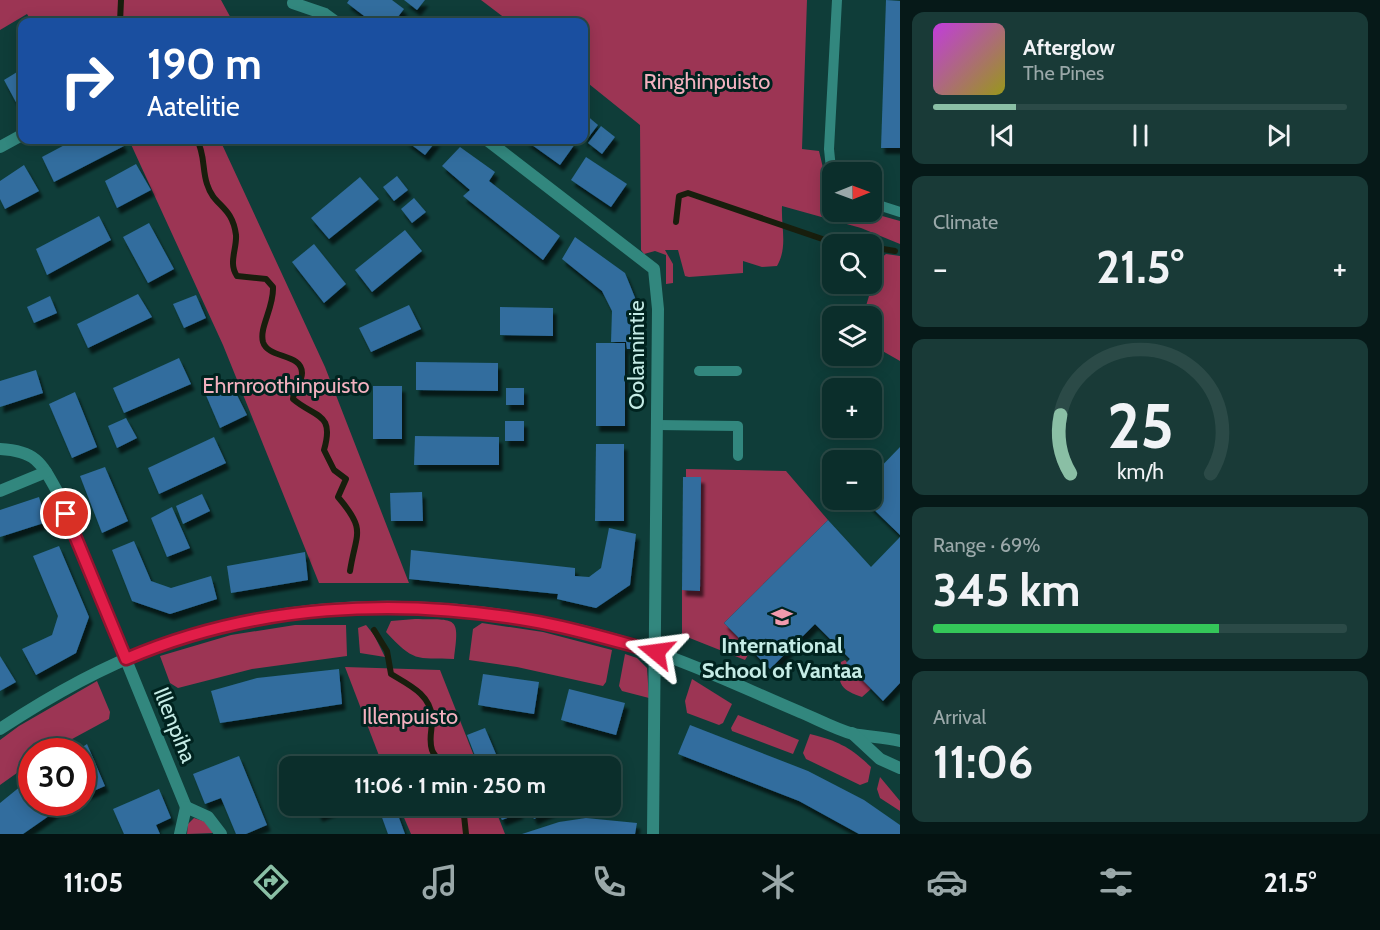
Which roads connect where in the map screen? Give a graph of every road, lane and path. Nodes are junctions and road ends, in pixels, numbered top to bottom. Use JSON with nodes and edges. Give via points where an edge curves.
{"nodes":[{"id":1,"x":837,"y":0,"type":"edge"},
{"id":2,"x":293,"y":3,"type":"dead end"},
{"id":3,"x":330,"y":18,"type":"edge"},
{"id":4,"x":18,"y":137,"type":"edge"},
{"id":5,"x":492,"y":144,"type":"edge"},
{"id":6,"x":0,"y":147,"type":"edge"},
{"id":7,"x":830,"y":162,"type":"edge"},
{"id":8,"x":882,"y":206,"type":"edge"},
{"id":9,"x":900,"y":212,"type":"edge"},
{"id":10,"x":699,"y":370,"type":"dead end"},
{"id":11,"x":737,"y":371,"type":"dead end"},
{"id":12,"x":657,"y":425,"type":"junction"},
{"id":13,"x":0,"y":449,"type":"edge"},
{"id":14,"x":738,"y":456,"type":"dead end"},
{"id":15,"x":46,"y":472,"type":"junction"},
{"id":16,"x":0,"y":491,"type":"edge"},
{"id":17,"x":656,"y":652,"type":"junction"},
{"id":18,"x":126,"y":659,"type":"junction"},
{"id":19,"x":0,"y":729,"type":"edge"},
{"id":20,"x":852,"y":734,"type":"junction"},
{"id":21,"x":900,"y":741,"type":"edge"},
{"id":22,"x":900,"y":768,"type":"edge"},
{"id":23,"x":186,"y":807,"type":"junction"},
{"id":24,"x":180,"y":834,"type":"edge"},
{"id":25,"x":221,"y":834,"type":"edge"},
{"id":26,"x":653,"y":834,"type":"edge"}],
"edges":[{"from":1,"to":7,"type":"lane"},
{"from":2,"to":3,"type":"street"},
{"from":4,"to":6,"type":"street"},
{"from":5,"to":12,"type":"street","name":"Oolannintie","via":[[654,269],[658,309]]},
{"from":8,"to":9,"type":"lane"},
{"from":10,"to":11,"type":"lane"},
{"from":12,"to":14,"type":"lane","via":[[738,426]]},
{"from":12,"to":17,"type":"street","name":"Oolannintie"},
{"from":13,"to":15,"type":"street","name":"Illenpiha","via":[[23,450]]},
{"from":15,"to":16,"type":"street"},
{"from":15,"to":18,"type":"street","name":"Illenpiha"},
{"from":17,"to":18,"type":"street","via":[[523,619],[411,607],[349,607],[225,627]]},
{"from":17,"to":20,"type":"street"},
{"from":17,"to":26,"type":"street","name":"Oolannintie"},
{"from":18,"to":19,"type":"street","via":[[47,698]]},
{"from":18,"to":23,"type":"street","name":"Illenpiha"},
{"from":20,"to":21,"type":"street"},
{"from":20,"to":22,"type":"street","via":[[880,759]]},
{"from":23,"to":24,"type":"street"},
{"from":23,"to":25,"type":"street","via":[[208,817]]}]}
